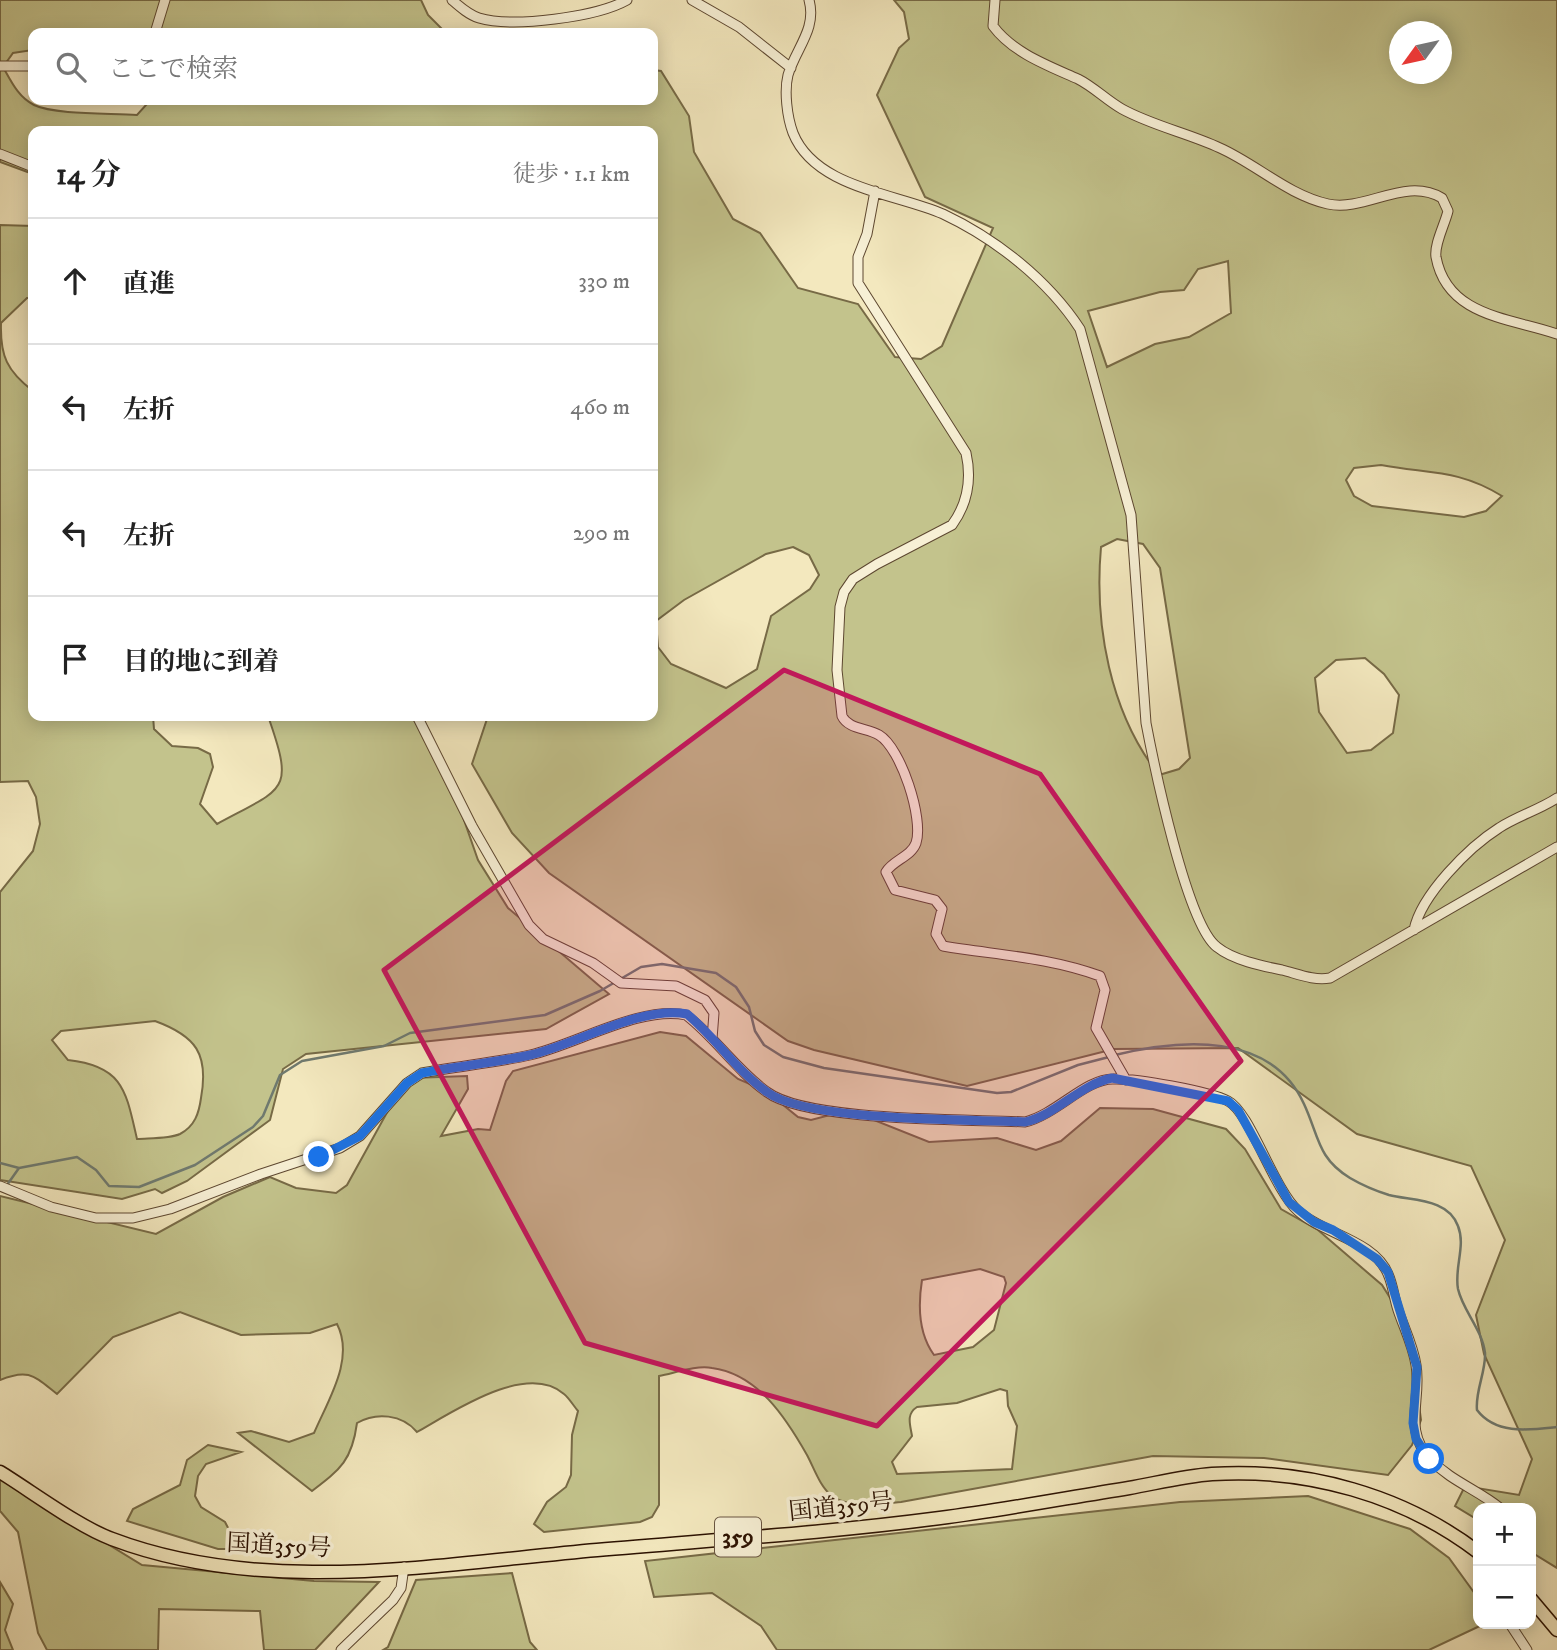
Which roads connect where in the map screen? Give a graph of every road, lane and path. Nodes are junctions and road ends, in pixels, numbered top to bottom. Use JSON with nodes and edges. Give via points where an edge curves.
{"nodes":[{"id":1,"x":165,"y":0,"type":"edge"},
{"id":2,"x":452,"y":0,"type":"edge"},
{"id":3,"x":627,"y":0,"type":"edge"},
{"id":4,"x":692,"y":0,"type":"edge"},
{"id":5,"x":809,"y":0,"type":"edge"},
{"id":6,"x":995,"y":0,"type":"edge"},
{"id":7,"x":157,"y":28,"type":"edge"},
{"id":8,"x":0,"y":66,"type":"edge"},
{"id":9,"x":28,"y":66,"type":"edge"},
{"id":10,"x":791,"y":68,"type":"junction"},
{"id":11,"x":0,"y":153,"type":"edge"},
{"id":12,"x":28,"y":165,"type":"edge"},
{"id":13,"x":875,"y":191,"type":"junction"},
{"id":14,"x":1557,"y":334,"type":"edge"},
{"id":15,"x":420,"y":721,"type":"edge"},
{"id":16,"x":1557,"y":798,"type":"edge"},
{"id":17,"x":1557,"y":847,"type":"edge"},
{"id":18,"x":1414,"y":930,"type":"junction"},
{"id":19,"x":712,"y":1039,"type":"junction"},
{"id":20,"x":1126,"y":1080,"type":"junction"},
{"id":21,"x":0,"y":1186,"type":"edge"},
{"id":22,"x":0,"y":1472,"type":"edge"},
{"id":23,"x":1493,"y":1503,"type":"edge"},
{"id":24,"x":1473,"y":1548,"type":"edge"},
{"id":25,"x":404,"y":1567,"type":"junction"},
{"id":26,"x":1536,"y":1605,"type":"edge"},
{"id":27,"x":1513,"y":1629,"type":"edge"},
{"id":28,"x":1557,"y":1630,"type":"edge"},
{"id":29,"x":341,"y":1650,"type":"edge"},
{"id":30,"x":1527,"y":1650,"type":"edge"}],
"edges":[{"from":1,"to":7,"type":"street"},
{"from":2,"to":3,"type":"street","via":[[478,18],[500,21],[594,12]]},
{"from":4,"to":10,"type":"street","via":[[739,27]]},
{"from":5,"to":10,"type":"street","via":[[811,22]]},
{"from":6,"to":14,"type":"street","via":[[993,26],[1000,36],[1046,66],[1144,120],[1236,155],[1302,195],[1342,205],[1394,193],[1424,191],[1442,198],[1448,211],[1436,258],[1451,289],[1480,311]]},
{"from":8,"to":9,"type":"street"},
{"from":10,"to":13,"type":"street","via":[[786,98],[802,149],[839,177]]},
{"from":11,"to":12,"type":"street"},
{"from":13,"to":18,"type":"street","via":[[942,214],[987,239],[1047,288],[1080,329],[1133,527],[1146,723],[1176,848],[1208,939],[1225,952],[1320,980],[1347,970]]},
{"from":13,"to":20,"type":"street","via":[[858,257],[858,282],[966,453],[969,466],[965,503],[952,525],[853,579],[840,607],[837,670],[842,716],[852,725],[880,735],[897,756],[918,826],[913,850],[886,872],[895,890],[935,900],[942,909],[936,934],[943,946],[1035,958],[1100,976],[1105,990],[1097,1028]]},
{"from":15,"to":19,"type":"street","via":[[477,836],[529,925],[543,939],[593,963],[621,983],[676,986],[705,1000],[714,1013]]},
{"from":16,"to":18,"type":"street","via":[[1479,842],[1422,905]]},
{"from":17,"to":18,"type":"street"},
{"from":19,"to":20,"type":"street","via":[[769,1094],[830,1111],[1025,1122],[1044,1118],[1094,1082]]},
{"from":19,"to":21,"type":"street","via":[[687,1014],[664,1013],[531,1055],[422,1073],[407,1083],[360,1136],[340,1148],[133,1218],[96,1218],[51,1207]]},
{"from":20,"to":23,"type":"street","via":[[1228,1101],[1238,1110],[1289,1202],[1377,1259],[1388,1272],[1417,1367],[1416,1439],[1429,1459],[1452,1479]]},
{"from":22,"to":25,"type":"highway","name":"国道359号","number":"359","via":[[109,1538],[177,1558],[261,1569]]},
{"from":24,"to":25,"type":"highway","name":"国道359号","number":"359","via":[[1451,1532],[1363,1492],[1303,1478],[1210,1474],[941,1518]]},
{"from":25,"to":29,"type":"street","via":[[401,1588],[393,1600]]},
{"from":26,"to":28,"type":"highway"},
{"from":27,"to":30,"type":"street"}]}
